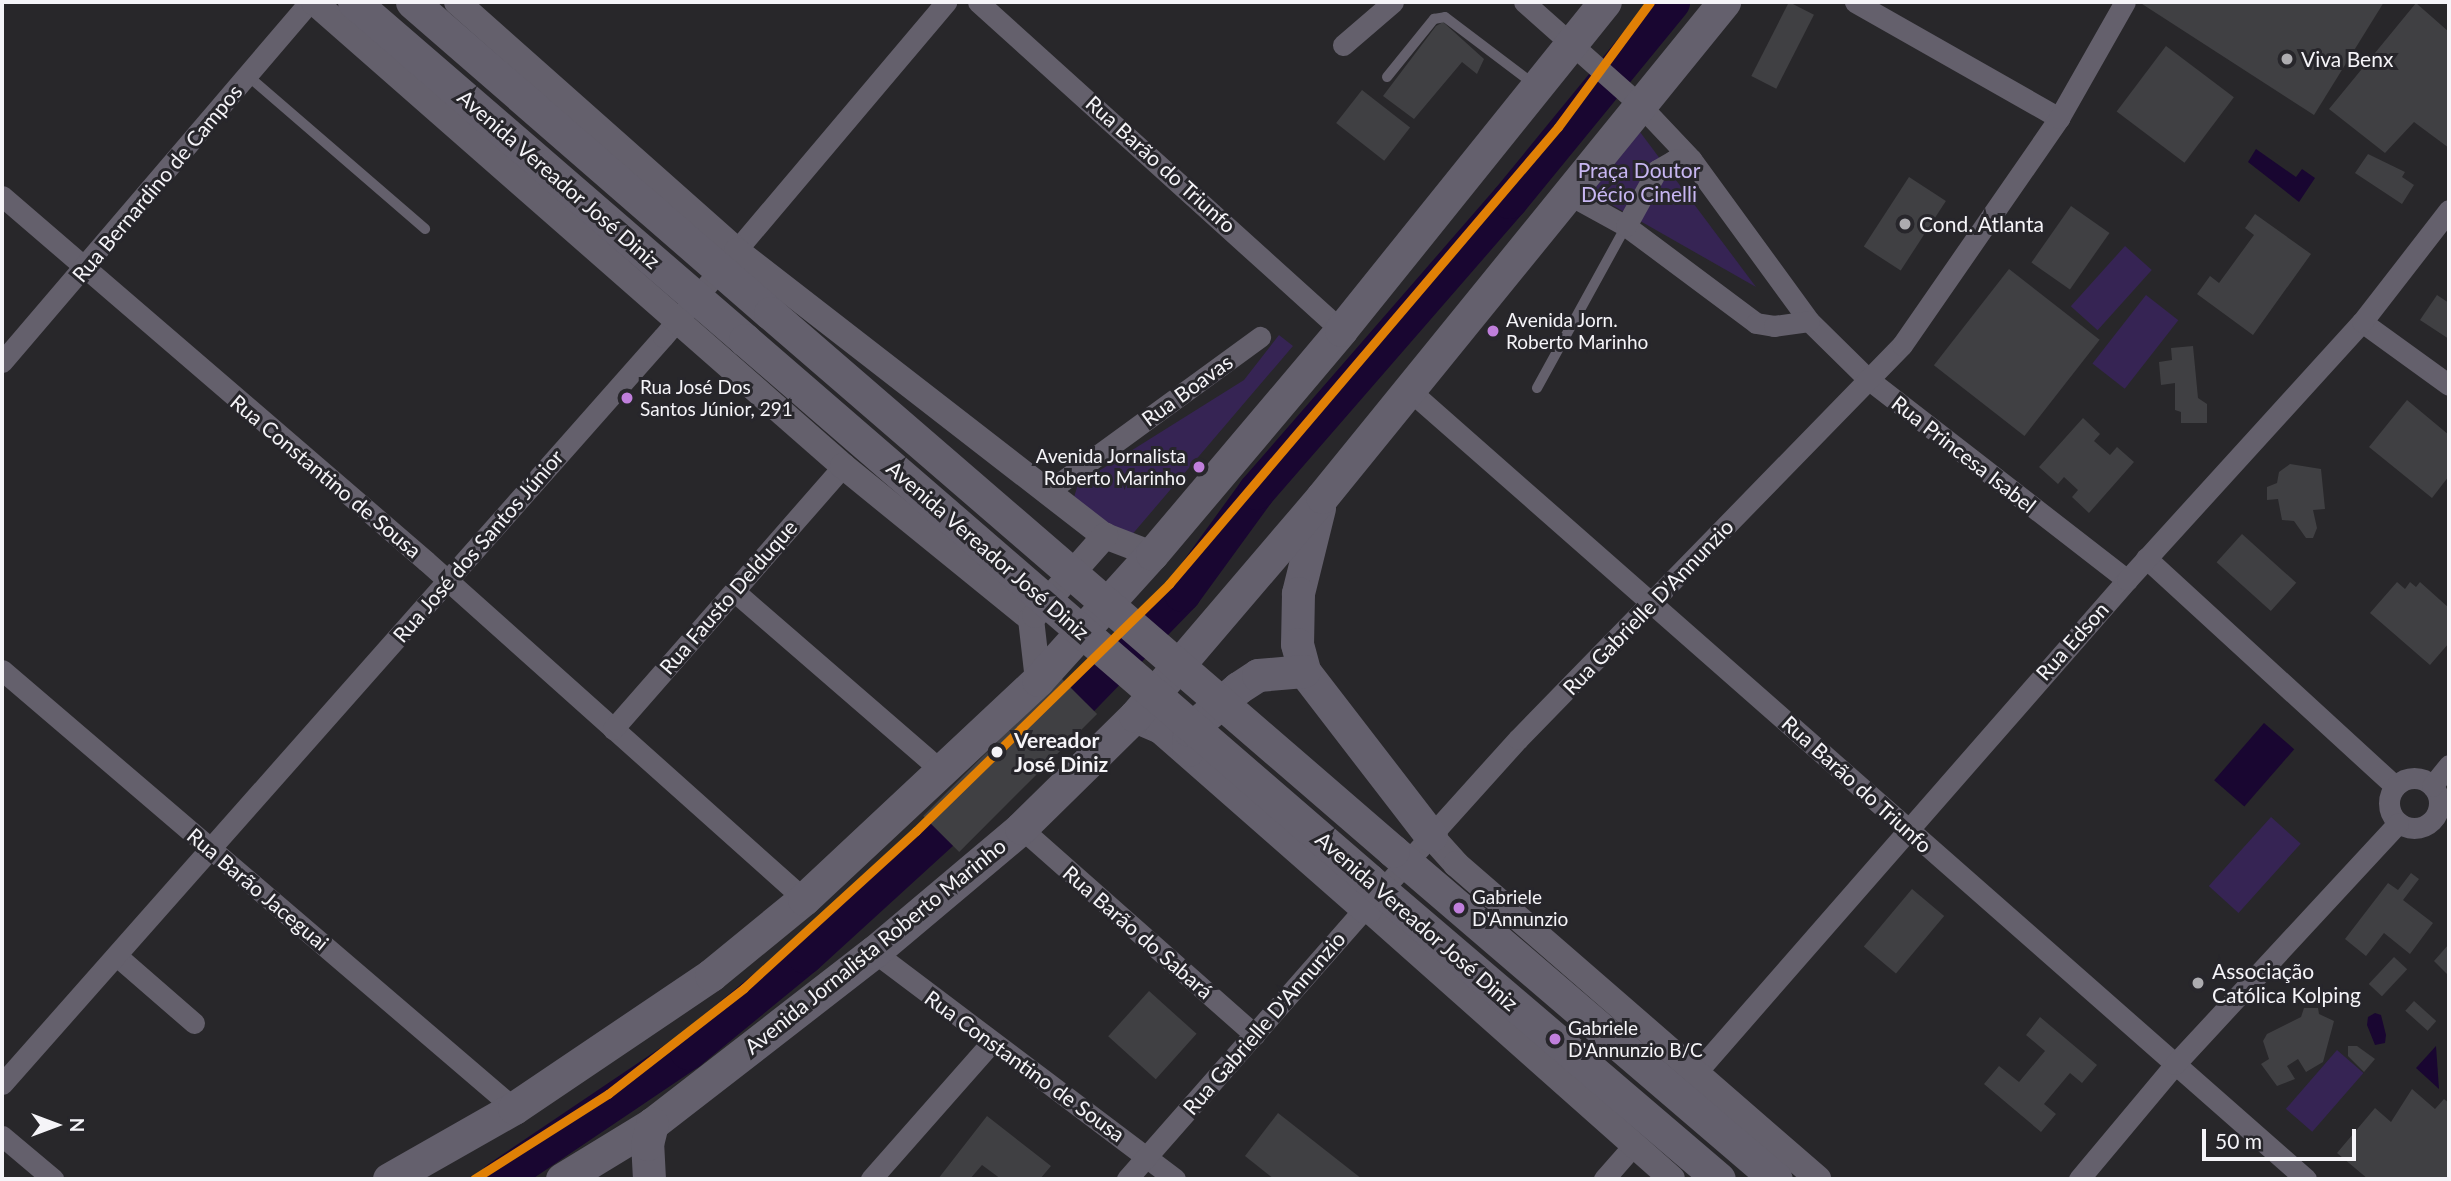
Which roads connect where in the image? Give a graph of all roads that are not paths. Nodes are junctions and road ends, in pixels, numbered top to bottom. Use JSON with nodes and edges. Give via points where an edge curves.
{"nodes":[{"id":1,"x":312,"y":2,"type":"edge"},
{"id":2,"x":354,"y":2,"type":"edge"},
{"id":3,"x":412,"y":2,"type":"edge"},
{"id":4,"x":457,"y":2,"type":"edge"},
{"id":5,"x":946,"y":2,"type":"edge"},
{"id":6,"x":978,"y":2,"type":"edge"},
{"id":7,"x":1393,"y":2,"type":"edge"},
{"id":8,"x":1524,"y":2,"type":"edge"},
{"id":9,"x":1605,"y":2,"type":"edge"},
{"id":10,"x":1724,"y":2,"type":"edge"},
{"id":11,"x":1855,"y":2,"type":"edge"},
{"id":12,"x":2125,"y":2,"type":"edge"},
{"id":13,"x":1574,"y":45,"type":"junction"},
{"id":14,"x":1343,"y":46,"type":"dead end"},
{"id":15,"x":248,"y":76,"type":"junction"},
{"id":16,"x":1387,"y":77,"type":"dead end"},
{"id":17,"x":1537,"y":86,"type":"junction"},
{"id":18,"x":1637,"y":102,"type":"junction"},
{"id":19,"x":2059,"y":118,"type":"junction"},
{"id":20,"x":1691,"y":159,"type":"junction"},
{"id":21,"x":1568,"y":194,"type":"junction"},
{"id":22,"x":2,"y":196,"type":"edge"},
{"id":23,"x":2449,"y":210,"type":"edge"},
{"id":24,"x":1626,"y":226,"type":"junction"},
{"id":25,"x":425,"y":229,"type":"dead end"},
{"id":26,"x":728,"y":261,"type":"junction"},
{"id":27,"x":84,"y":269,"type":"junction"},
{"id":28,"x":687,"y":310,"type":"junction"},
{"id":29,"x":1809,"y":321,"type":"junction"},
{"id":30,"x":2362,"y":322,"type":"junction"},
{"id":31,"x":1341,"y":330,"type":"junction"},
{"id":32,"x":1260,"y":337,"type":"dead end"},
{"id":33,"x":2,"y":362,"type":"edge"},
{"id":34,"x":1868,"y":379,"type":"junction"},
{"id":35,"x":2449,"y":386,"type":"edge"},
{"id":36,"x":1537,"y":388,"type":"dead end"},
{"id":37,"x":1408,"y":389,"type":"junction"},
{"id":38,"x":843,"y":466,"type":"junction"},
{"id":39,"x":1046,"y":493,"type":"junction"},
{"id":40,"x":1322,"y":497,"type":"junction"},
{"id":41,"x":1105,"y":536,"type":"junction"},
{"id":42,"x":1152,"y":554,"type":"junction"},
{"id":43,"x":2146,"y":558,"type":"junction"},
{"id":44,"x":447,"y":580,"type":"junction"},
{"id":45,"x":2127,"y":580,"type":"junction"},
{"id":46,"x":734,"y":591,"type":"junction"},
{"id":47,"x":1654,"y":604,"type":"junction"},
{"id":48,"x":1031,"y":620,"type":"junction"},
{"id":49,"x":2,"y":670,"type":"edge"},
{"id":50,"x":1304,"y":671,"type":"junction"},
{"id":51,"x":1038,"y":680,"type":"junction"},
{"id":52,"x":1135,"y":716,"type":"junction"},
{"id":53,"x":613,"y":729,"type":"junction"},
{"id":54,"x":1188,"y":750,"type":"junction"},
{"id":55,"x":2449,"y":765,"type":"edge"},
{"id":56,"x":943,"y":772,"type":"junction"},
{"id":57,"x":2395,"y":786,"type":"junction"},
{"id":58,"x":2432,"y":786,"type":"junction"},
{"id":59,"x":2398,"y":822,"type":"junction"},
{"id":60,"x":2442,"y":823,"type":"edge"},
{"id":61,"x":1021,"y":828,"type":"junction"},
{"id":62,"x":1908,"y":829,"type":"junction"},
{"id":63,"x":1431,"y":836,"type":"junction"},
{"id":64,"x":212,"y":850,"type":"junction"},
{"id":65,"x":1400,"y":857,"type":"junction"},
{"id":66,"x":1372,"y":893,"type":"junction"},
{"id":67,"x":804,"y":899,"type":"junction"},
{"id":68,"x":874,"y":952,"type":"junction"},
{"id":69,"x":117,"y":956,"type":"junction"},
{"id":70,"x":194,"y":1023,"type":"dead end"},
{"id":71,"x":1255,"y":1035,"type":"junction"},
{"id":72,"x":990,"y":1044,"type":"junction"},
{"id":73,"x":2175,"y":1064,"type":"junction"},
{"id":74,"x":1696,"y":1074,"type":"junction"},
{"id":75,"x":2,"y":1084,"type":"edge"},
{"id":76,"x":514,"y":1108,"type":"junction"},
{"id":77,"x":652,"y":1124,"type":"junction"},
{"id":78,"x":2,"y":1136,"type":"edge"},
{"id":79,"x":1633,"y":1146,"type":"junction"},
{"id":80,"x":1148,"y":1156,"type":"junction"},
{"id":81,"x":53,"y":1179,"type":"edge"},
{"id":82,"x":389,"y":1179,"type":"edge"},
{"id":83,"x":562,"y":1179,"type":"edge"},
{"id":84,"x":649,"y":1179,"type":"edge"},
{"id":85,"x":871,"y":1179,"type":"edge"},
{"id":86,"x":1127,"y":1179,"type":"edge"},
{"id":87,"x":1175,"y":1179,"type":"edge"},
{"id":88,"x":1604,"y":1179,"type":"edge"},
{"id":89,"x":1672,"y":1179,"type":"edge"},
{"id":90,"x":1719,"y":1179,"type":"edge"},
{"id":91,"x":1776,"y":1179,"type":"edge"},
{"id":92,"x":1818,"y":1179,"type":"edge"},
{"id":93,"x":2079,"y":1179,"type":"edge"},
{"id":94,"x":2306,"y":1179,"type":"edge"}],
"edges":[{"from":1,"to":15,"type":"street","name":"Rua Bernardino de Campos"},
{"from":1,"to":28,"type":"street","name":"Avenida Vereador José Diniz"},
{"from":2,"to":28,"type":"main road","name":"Avenida Vereador José Diniz"},
{"from":3,"to":26,"type":"main road","name":"Avenida Vereador José Diniz"},
{"from":4,"to":26,"type":"street","name":"Avenida Vereador José Diniz"},
{"from":5,"to":26,"type":"street","name":"Rua José dos Santos Júnior"},
{"from":6,"to":31,"type":"street","name":"Rua Barão do Triunfo"},
{"from":7,"to":14,"type":"street"},
{"from":8,"to":13,"type":"street","name":"Rua Princesa Isabel"},
{"from":9,"to":13,"type":"main road"},
{"from":10,"to":18,"type":"main road","name":"Avenida Jornalista Roberto Marinho"},
{"from":11,"to":19,"type":"street"},
{"from":12,"to":19,"type":"street","name":"Rua Gabrielle D'Annunzio"},
{"from":13,"to":17,"type":"main road"},
{"from":13,"to":18,"type":"street","name":"Rua Princesa Isabel"},
{"from":15,"to":25,"type":"lane"},
{"from":15,"to":27,"type":"street","name":"Rua Bernardino de Campos"},
{"from":16,"to":17,"type":"lane","via":[[1434,19],[1445,18]]},
{"from":17,"to":31,"type":"main road"},
{"from":18,"to":20,"type":"street","name":"Rua Princesa Isabel"},
{"from":18,"to":21,"type":"main road","name":"Avenida Jornalista Roberto Marinho"},
{"from":19,"to":34,"type":"street","name":"Rua Gabrielle D'Annunzio","via":[[1902,345]]},
{"from":20,"to":24,"type":"street","via":[[1674,160],[1657,170]]},
{"from":20,"to":29,"type":"street","name":"Rua Princesa Isabel"},
{"from":21,"to":24,"type":"street"},
{"from":21,"to":37,"type":"main road","name":"Avenida Jornalista Roberto Marinho"},
{"from":22,"to":27,"type":"street","name":"Rua Constantino de Sousa"},
{"from":23,"to":30,"type":"street","name":"Rua Edson"},
{"from":24,"to":29,"type":"street","via":[[1756,323],[1774,326]]},
{"from":24,"to":36,"type":"lane"},
{"from":26,"to":28,"type":"street","name":"Rua José dos Santos Júnior"},
{"from":26,"to":39,"type":"street","name":"Avenida Vereador José Diniz"},
{"from":26,"to":65,"type":"main road","name":"Avenida Vereador José Diniz","bridge":true,"via":[[770,313]]},
{"from":27,"to":33,"type":"street","name":"Rua Bernardino de Campos"},
{"from":27,"to":44,"type":"street","name":"Rua Constantino de Sousa"},
{"from":28,"to":38,"type":"street","name":"Avenida Vereador José Diniz"},
{"from":28,"to":44,"type":"street","name":"Rua José dos Santos Júnior"},
{"from":28,"to":66,"type":"main road","name":"Avenida Vereador José Diniz","bridge":true,"via":[[745,340]]},
{"from":29,"to":34,"type":"street","name":"Rua Princesa Isabel"},
{"from":30,"to":35,"type":"street"},
{"from":30,"to":43,"type":"street","name":"Rua Edson"},
{"from":31,"to":42,"type":"main road"},
{"from":32,"to":39,"type":"street","name":"Rua Boavas"},
{"from":34,"to":45,"type":"street","name":"Rua Princesa Isabel"},
{"from":34,"to":47,"type":"street","name":"Rua Gabrielle D'Annunzio"},
{"from":37,"to":40,"type":"main road","name":"Avenida Jornalista Roberto Marinho"},
{"from":37,"to":47,"type":"street","name":"Rua Barão do Triunfo"},
{"from":38,"to":46,"type":"street","name":"Rua Fausto Delduque"},
{"from":38,"to":48,"type":"street","name":"Avenida Vereador José Diniz"},
{"from":39,"to":41,"type":"street","name":"Avenida Vereador José Diniz"},
{"from":40,"to":50,"type":"main road","via":[[1298,593],[1297,644]]},
{"from":40,"to":52,"type":"main road","name":"Avenida Jornalista Roberto Marinho"},
{"from":41,"to":42,"type":"street","name":"Avenida Vereador José Diniz"},
{"from":41,"to":48,"type":"street"},
{"from":42,"to":51,"type":"main road"},
{"from":43,"to":45,"type":"street","name":"Rua Edson"},
{"from":43,"to":57,"type":"street"},
{"from":44,"to":53,"type":"street","name":"Rua Constantino de Sousa"},
{"from":44,"to":64,"type":"street","name":"Rua José dos Santos Júnior"},
{"from":45,"to":62,"type":"street","name":"Rua Edson"},
{"from":46,"to":53,"type":"street","name":"Rua Fausto Delduque"},
{"from":46,"to":56,"type":"street"},
{"from":47,"to":62,"type":"street","name":"Rua Barão do Triunfo"},
{"from":47,"to":63,"type":"street","name":"Rua Gabrielle D'Annunzio","via":[[1518,739]]},
{"from":48,"to":51,"type":"street","name":"Avenida Vereador José Diniz"},
{"from":49,"to":64,"type":"street","name":"Rua Barão Jaceguai"},
{"from":50,"to":54,"type":"main road","via":[[1258,675],[1238,688],[1189,730]]},
{"from":50,"to":63,"type":"main road"},
{"from":51,"to":56,"type":"main road"},
{"from":52,"to":54,"type":"main road","via":[[1161,727]]},
{"from":52,"to":61,"type":"main road","name":"Avenida Jornalista Roberto Marinho"},
{"from":53,"to":67,"type":"street","name":"Rua Constantino de Sousa"},
{"from":54,"to":66,"type":"main road"},
{"from":55,"to":58,"type":"street"},
{"from":56,"to":67,"type":"main road"},
{"from":57,"to":58,"type":"street","via":[[2409,778]]},
{"from":57,"to":59,"type":"street","via":[[2389,801]]},
{"from":58,"to":60,"type":"street"},
{"from":59,"to":60,"type":"street","via":[[2414,828]]},
{"from":59,"to":73,"type":"street"},
{"from":61,"to":68,"type":"main road","name":"Avenida Jornalista Roberto Marinho"},
{"from":61,"to":71,"type":"street","name":"Rua Barão do Sabará"},
{"from":62,"to":73,"type":"street","name":"Rua Barão do Triunfo"},
{"from":62,"to":74,"type":"street","name":"Rua Edson"},
{"from":63,"to":65,"type":"street","name":"Rua Gabrielle D'Annunzio"},
{"from":63,"to":74,"type":"street","via":[[1456,864]]},
{"from":64,"to":69,"type":"street","name":"Rua José dos Santos Júnior"},
{"from":64,"to":76,"type":"street","name":"Rua Barão Jaceguai"},
{"from":65,"to":66,"type":"street","name":"Rua Gabrielle D'Annunzio"},
{"from":65,"to":91,"type":"main road","name":"Avenida Vereador José Diniz"},
{"from":66,"to":71,"type":"street","name":"Rua Gabrielle D'Annunzio"},
{"from":66,"to":79,"type":"street","name":"Avenida Vereador José Diniz"},
{"from":66,"to":90,"type":"main road","name":"Avenida Vereador José Diniz"},
{"from":67,"to":76,"type":"main road","via":[[711,975]]},
{"from":68,"to":72,"type":"street","name":"Rua Constantino de Sousa"},
{"from":68,"to":77,"type":"main road","name":"Avenida Jornalista Roberto Marinho"},
{"from":69,"to":70,"type":"street"},
{"from":69,"to":75,"type":"street","name":"Rua José dos Santos Júnior"},
{"from":71,"to":80,"type":"street","name":"Rua Gabrielle D'Annunzio"},
{"from":72,"to":80,"type":"street","name":"Rua Constantino de Sousa"},
{"from":72,"to":85,"type":"street"},
{"from":73,"to":93,"type":"street"},
{"from":73,"to":94,"type":"street","name":"Rua Barão do Triunfo"},
{"from":74,"to":92,"type":"street"},
{"from":76,"to":82,"type":"main road"},
{"from":77,"to":83,"type":"main road","name":"Avenida Jornalista Roberto Marinho"},
{"from":77,"to":84,"type":"main road","via":[[647,1144]]},
{"from":78,"to":81,"type":"street"},
{"from":79,"to":88,"type":"street"},
{"from":79,"to":89,"type":"street","name":"Avenida Vereador José Diniz"},
{"from":80,"to":86,"type":"street","name":"Rua Gabrielle D'Annunzio"},
{"from":80,"to":87,"type":"street","name":"Rua Constantino de Sousa"}]}
